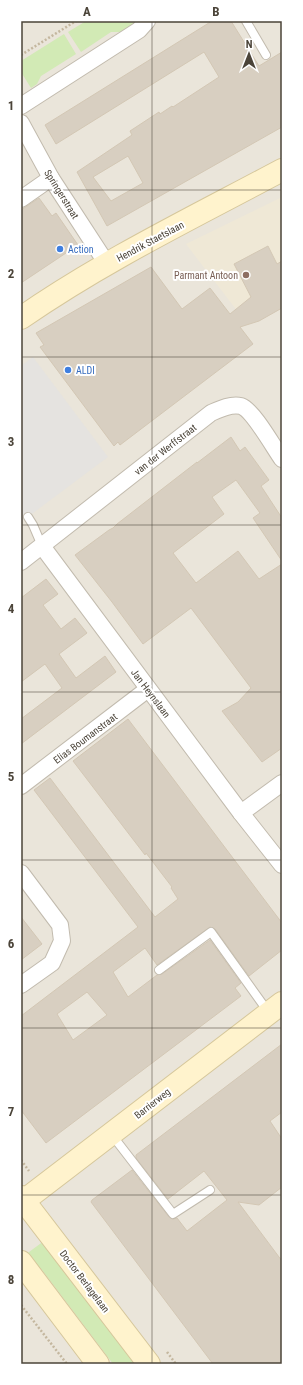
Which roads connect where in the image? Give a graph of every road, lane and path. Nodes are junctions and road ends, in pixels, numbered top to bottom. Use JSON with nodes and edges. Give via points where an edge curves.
{"nodes":[{"id":1,"x":76,"y":21,"type":"edge"},
{"id":2,"x":147,"y":21,"type":"edge"},
{"id":3,"x":246,"y":21,"type":"edge"},
{"id":4,"x":21,"y":55,"type":"edge"},
{"id":5,"x":266,"y":55,"type":"dead end"},
{"id":6,"x":21,"y":106,"type":"edge"},
{"id":7,"x":21,"y":123,"type":"edge"},
{"id":8,"x":282,"y":170,"type":"edge"},
{"id":9,"x":51,"y":178,"type":"junction"},
{"id":10,"x":21,"y":199,"type":"edge"},
{"id":11,"x":107,"y":264,"type":"junction"},
{"id":12,"x":21,"y":318,"type":"edge"},
{"id":13,"x":282,"y":459,"type":"edge"},
{"id":14,"x":28,"y":517,"type":"dead end"},
{"id":15,"x":42,"y":546,"type":"junction"},
{"id":16,"x":21,"y":562,"type":"edge"},
{"id":17,"x":148,"y":689,"type":"junction"},
{"id":18,"x":282,"y":782,"type":"edge"},
{"id":19,"x":21,"y":786,"type":"edge"},
{"id":20,"x":241,"y":813,"type":"junction"},
{"id":21,"x":282,"y":865,"type":"edge"},
{"id":22,"x":21,"y":873,"type":"edge"},
{"id":23,"x":159,"y":970,"type":"dead end"},
{"id":24,"x":21,"y":985,"type":"edge"},
{"id":25,"x":275,"y":1008,"type":"edge"},
{"id":26,"x":111,"y":1134,"type":"junction"},
{"id":27,"x":210,"y":1190,"type":"dead end"},
{"id":28,"x":22,"y":1200,"type":"edge"},
{"id":29,"x":21,"y":1262,"type":"edge"},
{"id":30,"x":21,"y":1305,"type":"edge"},
{"id":31,"x":67,"y":1364,"type":"edge"},
{"id":32,"x":98,"y":1364,"type":"edge"},
{"id":33,"x":149,"y":1364,"type":"edge"}],
"edges":[{"from":1,"to":4,"type":"path"},
{"from":2,"to":6,"type":"street","via":[[139,30]]},
{"from":3,"to":5,"type":"lane"},
{"from":7,"to":9,"type":"street","name":"Springerstraat"},
{"from":8,"to":11,"type":"street","name":"Hendrik Staetslaan"},
{"from":9,"to":10,"type":"street"},
{"from":9,"to":11,"type":"street","name":"Springerstraat"},
{"from":11,"to":12,"type":"street","name":"Hendrik Staetslaan"},
{"from":13,"to":15,"type":"street","name":"van der Werffstraat","via":[[252,414],[241,406],[225,406],[211,413]]},
{"from":14,"to":15,"type":"lane","name":"Jan Heynslaan"},
{"from":15,"to":16,"type":"street","name":"van der Werffstraat"},
{"from":15,"to":17,"type":"street","name":"Jan Heynslaan"},
{"from":17,"to":19,"type":"street","name":"Elias Boumanstraat"},
{"from":17,"to":20,"type":"street","name":"Jan Heynslaan"},
{"from":18,"to":20,"type":"street"},
{"from":20,"to":21,"type":"street","name":"Jan Heynslaan"},
{"from":22,"to":24,"type":"street","via":[[60,925],[62,941],[52,963]]},
{"from":23,"to":25,"type":"lane","via":[[211,932]]},
{"from":25,"to":26,"type":"street","name":"Barrierweg"},
{"from":26,"to":27,"type":"lane","via":[[173,1214]]},
{"from":26,"to":28,"type":"street","name":"Barrierweg"},
{"from":28,"to":33,"type":"street","name":"Doctor Berlagelaan"},
{"from":29,"to":32,"type":"street"},
{"from":30,"to":31,"type":"path"}]}
